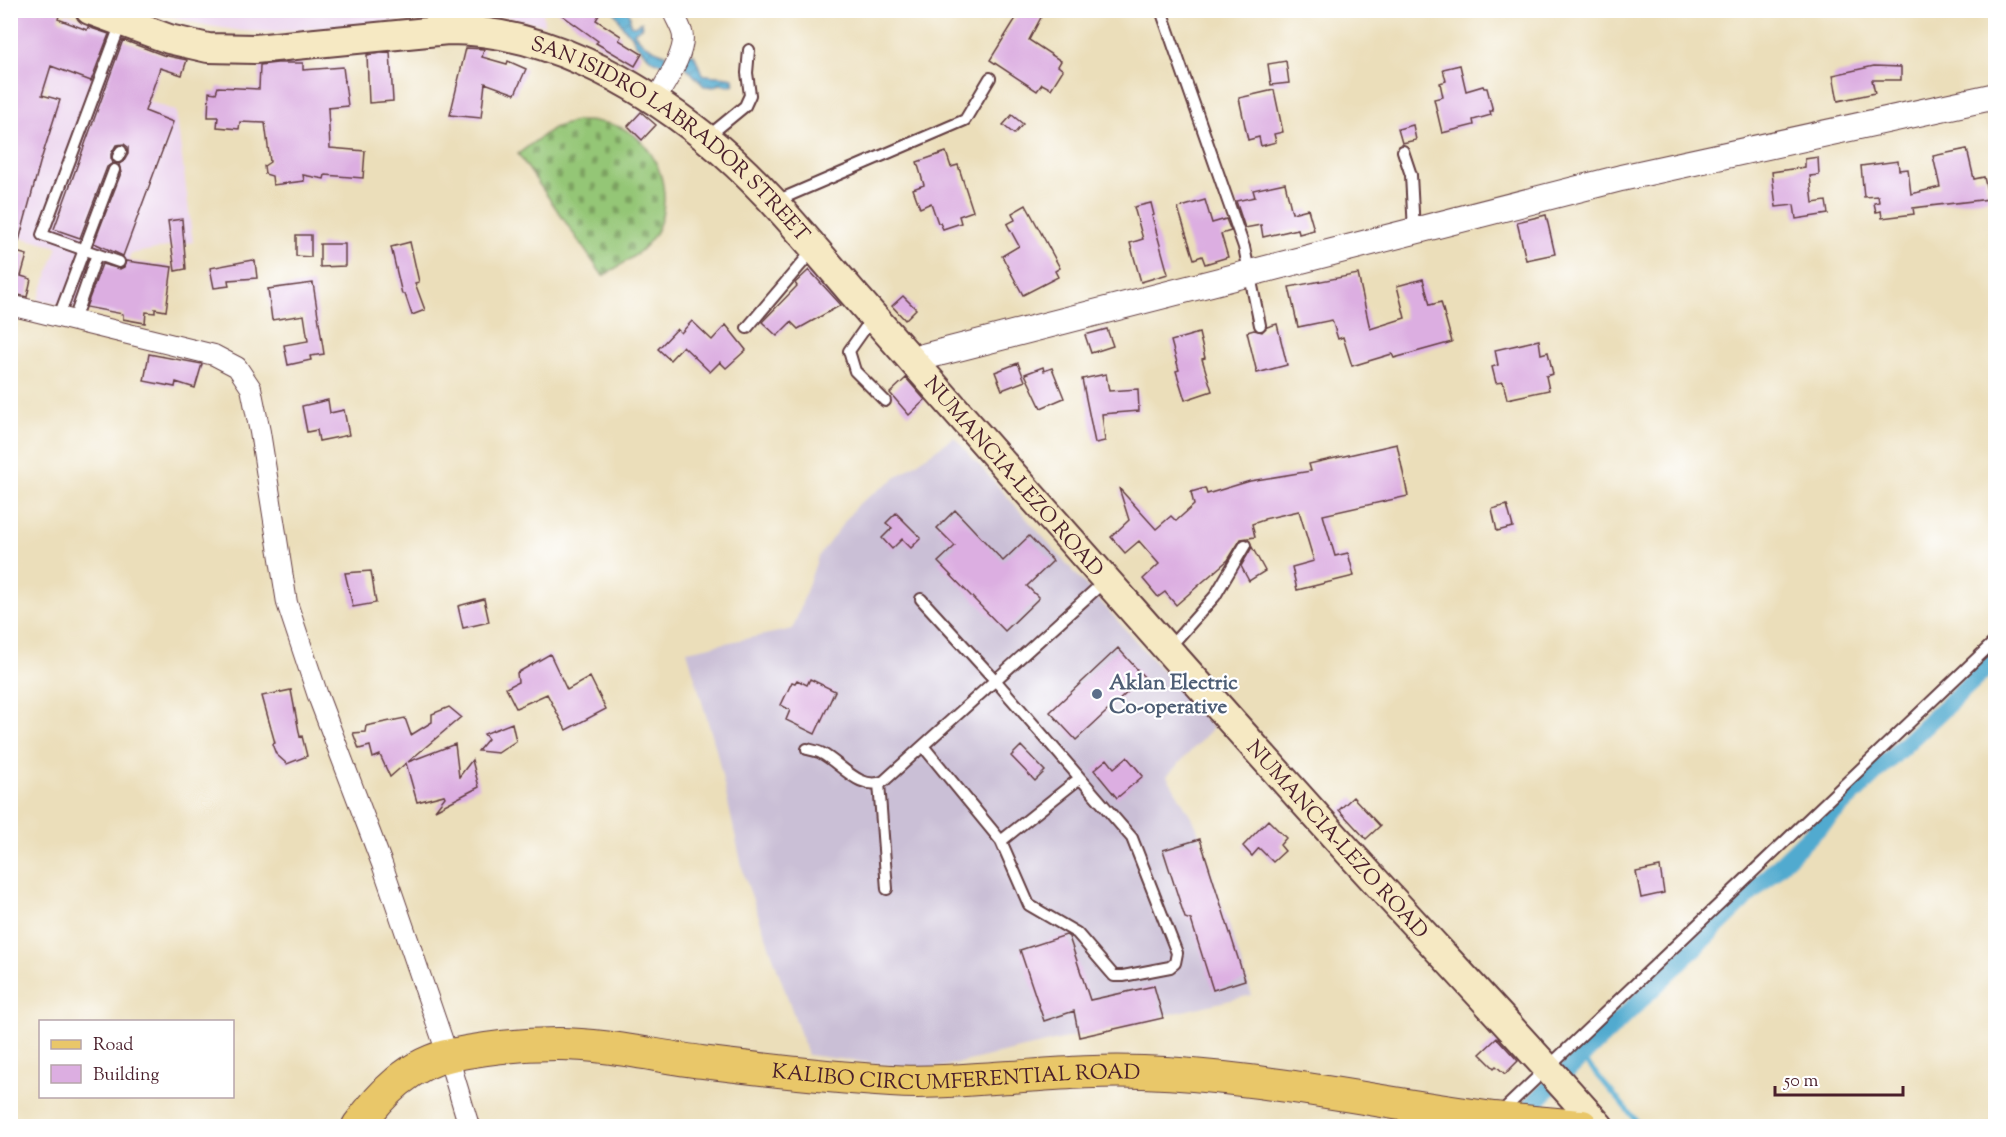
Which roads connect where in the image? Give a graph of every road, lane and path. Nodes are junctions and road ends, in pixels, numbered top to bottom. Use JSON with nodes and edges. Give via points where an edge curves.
{"nodes":[{"id":1,"x":90,"y":10,"type":"edge"},
{"id":2,"x":672,"y":10,"type":"edge"},
{"id":3,"x":1161,"y":10,"type":"edge"},
{"id":4,"x":121,"y":22,"type":"junction"},
{"id":5,"x":749,"y":50,"type":"dead end"},
{"id":6,"x":990,"y":78,"type":"dead end"},
{"id":7,"x":1995,"y":96,"type":"edge"},
{"id":8,"x":655,"y":101,"type":"junction"},
{"id":9,"x":706,"y":138,"type":"junction"},
{"id":10,"x":1403,"y":151,"type":"dead end"},
{"id":11,"x":114,"y":170,"type":"dead end"},
{"id":12,"x":774,"y":202,"type":"junction"},
{"id":13,"x":1414,"y":231,"type":"junction"},
{"id":14,"x":815,"y":249,"type":"junction"},
{"id":15,"x":84,"y":250,"type":"junction"},
{"id":16,"x":97,"y":254,"type":"junction"},
{"id":17,"x":119,"y":262,"type":"dead end"},
{"id":18,"x":1250,"y":273,"type":"junction"},
{"id":19,"x":10,"y":305,"type":"edge"},
{"id":20,"x":874,"y":317,"type":"junction"},
{"id":21,"x":67,"y":318,"type":"junction"},
{"id":22,"x":1260,"y":325,"type":"dead end"},
{"id":23,"x":747,"y":328,"type":"dead end"},
{"id":24,"x":911,"y":360,"type":"junction"},
{"id":25,"x":885,"y":400,"type":"dead end"},
{"id":26,"x":1245,"y":545,"type":"dead end"},
{"id":27,"x":1106,"y":579,"type":"junction"},
{"id":28,"x":921,"y":598,"type":"dead end"},
{"id":29,"x":1995,"y":640,"type":"edge"},
{"id":30,"x":1168,"y":649,"type":"junction"},
{"id":31,"x":995,"y":680,"type":"junction"},
{"id":32,"x":923,"y":746,"type":"junction"},
{"id":33,"x":807,"y":749,"type":"dead end"},
{"id":34,"x":1080,"y":778,"type":"junction"},
{"id":35,"x":879,"y":783,"type":"junction"},
{"id":36,"x":1000,"y":841,"type":"junction"},
{"id":37,"x":887,"y":889,"type":"dead end"},
{"id":38,"x":448,"y":1056,"type":"junction"},
{"id":39,"x":1548,"y":1067,"type":"junction"},
{"id":40,"x":1515,"y":1122,"type":"edge"},
{"id":41,"x":358,"y":1126,"type":"edge"},
{"id":42,"x":469,"y":1126,"type":"edge"},
{"id":43,"x":1582,"y":1126,"type":"edge"},
{"id":44,"x":1599,"y":1126,"type":"edge"}],
"edges":[{"from":1,"to":4,"type":"main road","name":"SAN ISIDRO LABRADOR STREET"},
{"from":2,"to":8,"type":"street","via":[[683,33],[683,45]]},
{"from":3,"to":18,"type":"lane"},
{"from":4,"to":8,"type":"main road","name":"SAN ISIDRO LABRADOR STREET","via":[[208,48],[255,50],[473,30],[550,49]]},
{"from":4,"to":15,"type":"lane","via":[[42,235]]},
{"from":5,"to":9,"type":"lane","via":[[750,95],[745,106]]},
{"from":6,"to":12,"type":"lane","via":[[965,120]]},
{"from":7,"to":13,"type":"street","via":[[1621,178]]},
{"from":8,"to":9,"type":"main road","name":"SAN ISIDRO LABRADOR STREET"},
{"from":9,"to":12,"type":"main road","name":"SAN ISIDRO LABRADOR STREET"},
{"from":10,"to":13,"type":"lane","via":[[1412,175]]},
{"from":11,"to":15,"type":"lane"},
{"from":12,"to":14,"type":"main road","name":"SAN ISIDRO LABRADOR STREET"},
{"from":13,"to":18,"type":"street"},
{"from":14,"to":20,"type":"main road","name":"SAN ISIDRO LABRADOR STREET"},
{"from":14,"to":23,"type":"lane"},
{"from":15,"to":16,"type":"lane"},
{"from":15,"to":21,"type":"lane"},
{"from":16,"to":17,"type":"lane"},
{"from":16,"to":21,"type":"lane"},
{"from":18,"to":22,"type":"lane"},
{"from":18,"to":24,"type":"street"},
{"from":19,"to":21,"type":"street"},
{"from":20,"to":24,"type":"main road","name":"SAN ISIDRO LABRADOR STREET"},
{"from":20,"to":25,"type":"lane","via":[[849,351],[855,371]]},
{"from":21,"to":38,"type":"street","via":[[214,355],[237,367],[250,388],[261,432],[287,603]]},
{"from":24,"to":27,"type":"main road","name":"NUMANCIA-LEZO ROAD"},
{"from":26,"to":30,"type":"lane","via":[[1215,596]]},
{"from":27,"to":30,"type":"main road","name":"NUMANCIA-LEZO ROAD"},
{"from":27,"to":31,"type":"lane"},
{"from":28,"to":31,"type":"lane"},
{"from":29,"to":39,"type":"lane"},
{"from":30,"to":39,"type":"main road","name":"NUMANCIA-LEZO ROAD"},
{"from":31,"to":32,"type":"lane"},
{"from":31,"to":34,"type":"lane"},
{"from":32,"to":35,"type":"lane"},
{"from":32,"to":36,"type":"lane"},
{"from":33,"to":35,"type":"lane","via":[[821,753],[863,782]]},
{"from":34,"to":36,"type":"lane"},
{"from":34,"to":36,"type":"lane","via":[[1132,838],[1177,953],[1173,966],[1123,976],[1110,974],[1077,933],[1029,905]]},
{"from":35,"to":37,"type":"lane"},
{"from":38,"to":40,"type":"main road","name":"KALIBO CIRCUMFERENTIAL ROAD","via":[[558,1044],[895,1082],[1165,1073],[1257,1082]]},
{"from":38,"to":41,"type":"main road","name":"KALIBO CIRCUMFERENTIAL ROAD","via":[[420,1065],[392,1086]]},
{"from":38,"to":42,"type":"street"},
{"from":39,"to":40,"type":"lane"},
{"from":39,"to":44,"type":"main road","name":"NUMANCIA-LEZO ROAD"},
{"from":40,"to":43,"type":"main road","name":"KALIBO CIRCUMFERENTIAL ROAD"}]}
